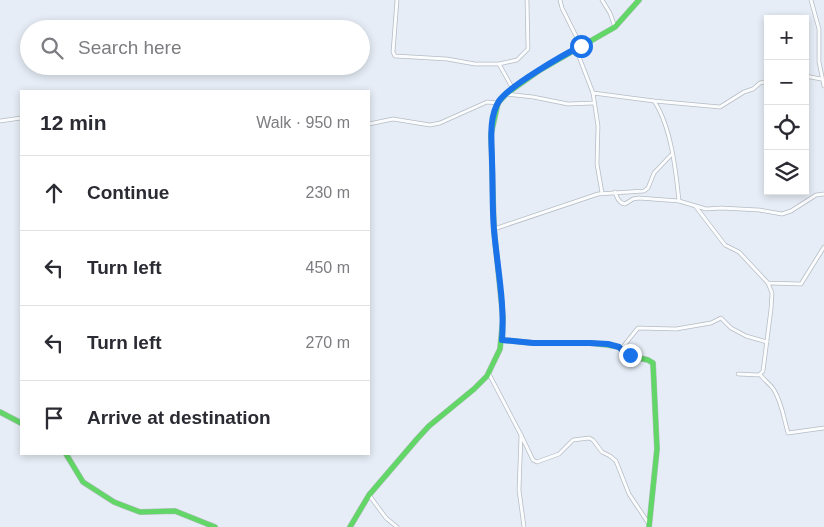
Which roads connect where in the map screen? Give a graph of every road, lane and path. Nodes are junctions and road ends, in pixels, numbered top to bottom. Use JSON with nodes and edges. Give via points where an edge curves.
{"nodes":[{"id":1,"x":397,"y":0,"type":"edge"},
{"id":2,"x":527,"y":0,"type":"edge"},
{"id":3,"x":560,"y":0,"type":"edge"},
{"id":4,"x":602,"y":0,"type":"edge"},
{"id":5,"x":639,"y":0,"type":"edge"},
{"id":6,"x":811,"y":0,"type":"edge"},
{"id":7,"x":615,"y":27,"type":"junction"},
{"id":8,"x":578,"y":47,"type":"junction"},
{"id":9,"x":498,"y":64,"type":"junction"},
{"id":10,"x":809,"y":77,"type":"edge"},
{"id":11,"x":821,"y":79,"type":"junction"},
{"id":12,"x":764,"y":82,"type":"edge"},
{"id":13,"x":824,"y":86,"type":"edge"},
{"id":14,"x":513,"y":89,"type":"junction"},
{"id":15,"x":593,"y":93,"type":"junction"},
{"id":16,"x":506,"y":94,"type":"junction"},
{"id":17,"x":654,"y":101,"type":"junction"},
{"id":18,"x":498,"y":103,"type":"junction"},
{"id":19,"x":594,"y":103,"type":"junction"},
{"id":20,"x":20,"y":118,"type":"edge"},
{"id":21,"x":0,"y":121,"type":"edge"},
{"id":22,"x":370,"y":124,"type":"edge"},
{"id":23,"x":671,"y":155,"type":"junction"},
{"id":24,"x":615,"y":192,"type":"junction"},
{"id":25,"x":602,"y":193,"type":"junction"},
{"id":26,"x":824,"y":194,"type":"edge"},
{"id":27,"x":679,"y":201,"type":"junction"},
{"id":28,"x":696,"y":207,"type":"junction"},
{"id":29,"x":494,"y":229,"type":"junction"},
{"id":30,"x":824,"y":247,"type":"edge"},
{"id":31,"x":768,"y":283,"type":"junction"},
{"id":32,"x":502,"y":340,"type":"junction"},
{"id":33,"x":767,"y":342,"type":"junction"},
{"id":34,"x":622,"y":348,"type":"junction"},
{"id":35,"x":488,"y":374,"type":"junction"},
{"id":36,"x":738,"y":374,"type":"dead end"},
{"id":37,"x":760,"y":374,"type":"junction"},
{"id":38,"x":0,"y":412,"type":"edge"},
{"id":39,"x":20,"y":423,"type":"edge"},
{"id":40,"x":824,"y":428,"type":"edge"},
{"id":41,"x":521,"y":435,"type":"junction"},
{"id":42,"x":67,"y":455,"type":"edge"},
{"id":43,"x":369,"y":495,"type":"junction"},
{"id":44,"x":649,"y":525,"type":"edge"},
{"id":45,"x":216,"y":527,"type":"edge"},
{"id":46,"x":350,"y":527,"type":"edge"},
{"id":47,"x":397,"y":527,"type":"edge"},
{"id":48,"x":524,"y":527,"type":"edge"}],
"edges":[{"from":1,"to":9,"type":"street","via":[[394,56]]},
{"from":2,"to":9,"type":"street","via":[[528,49],[517,60]]},
{"from":3,"to":8,"type":"street"},
{"from":4,"to":7,"type":"street"},
{"from":5,"to":7,"type":"street"},
{"from":6,"to":11,"type":"street","via":[[819,29]]},
{"from":7,"to":8,"type":"street"},
{"from":8,"to":14,"type":"street"},
{"from":8,"to":15,"type":"street"},
{"from":9,"to":14,"type":"street"},
{"from":10,"to":11,"type":"street"},
{"from":11,"to":13,"type":"street"},
{"from":12,"to":17,"type":"street","via":[[720,107]]},
{"from":14,"to":16,"type":"street"},
{"from":15,"to":17,"type":"street"},
{"from":15,"to":19,"type":"street"},
{"from":16,"to":18,"type":"street"},
{"from":16,"to":19,"type":"street","via":[[568,104]]},
{"from":17,"to":23,"type":"street","via":[[664,119]]},
{"from":18,"to":22,"type":"street","via":[[487,102],[430,125],[392,119]]},
{"from":18,"to":29,"type":"street","via":[[491,134]]},
{"from":19,"to":25,"type":"street","via":[[598,126],[596,164]]},
{"from":20,"to":21,"type":"street"},
{"from":23,"to":24,"type":"street","via":[[654,173],[646,190]]},
{"from":23,"to":27,"type":"street"},
{"from":24,"to":25,"type":"street"},
{"from":24,"to":27,"type":"street","via":[[618,200],[626,204],[635,198]]},
{"from":25,"to":29,"type":"street"},
{"from":26,"to":28,"type":"street","via":[[816,195],[785,214]]},
{"from":27,"to":28,"type":"street"},
{"from":28,"to":31,"type":"street","via":[[725,245],[739,252]]},
{"from":29,"to":32,"type":"street","via":[[503,318]]},
{"from":30,"to":31,"type":"street","via":[[801,284]]},
{"from":31,"to":33,"type":"street","via":[[772,292]]},
{"from":32,"to":34,"type":"street","via":[[608,344]]},
{"from":32,"to":35,"type":"street"},
{"from":33,"to":34,"type":"street","via":[[746,336],[721,318],[676,329],[638,328]]},
{"from":33,"to":37,"type":"street","via":[[765,365]]},
{"from":34,"to":44,"type":"street","via":[[627,355],[651,361],[654,366],[657,449]]},
{"from":35,"to":41,"type":"street"},
{"from":35,"to":43,"type":"street","via":[[429,426]]},
{"from":36,"to":37,"type":"street"},
{"from":37,"to":40,"type":"street","via":[[775,392],[788,433]]},
{"from":38,"to":39,"type":"street"},
{"from":41,"to":44,"type":"street","via":[[537,462],[560,454],[574,440],[593,440],[602,452],[616,461],[629,494]]},
{"from":41,"to":48,"type":"street","via":[[519,490]]},
{"from":42,"to":45,"type":"street","via":[[83,482],[114,502],[140,512],[174,511]]},
{"from":43,"to":46,"type":"street"},
{"from":43,"to":47,"type":"street"}]}
